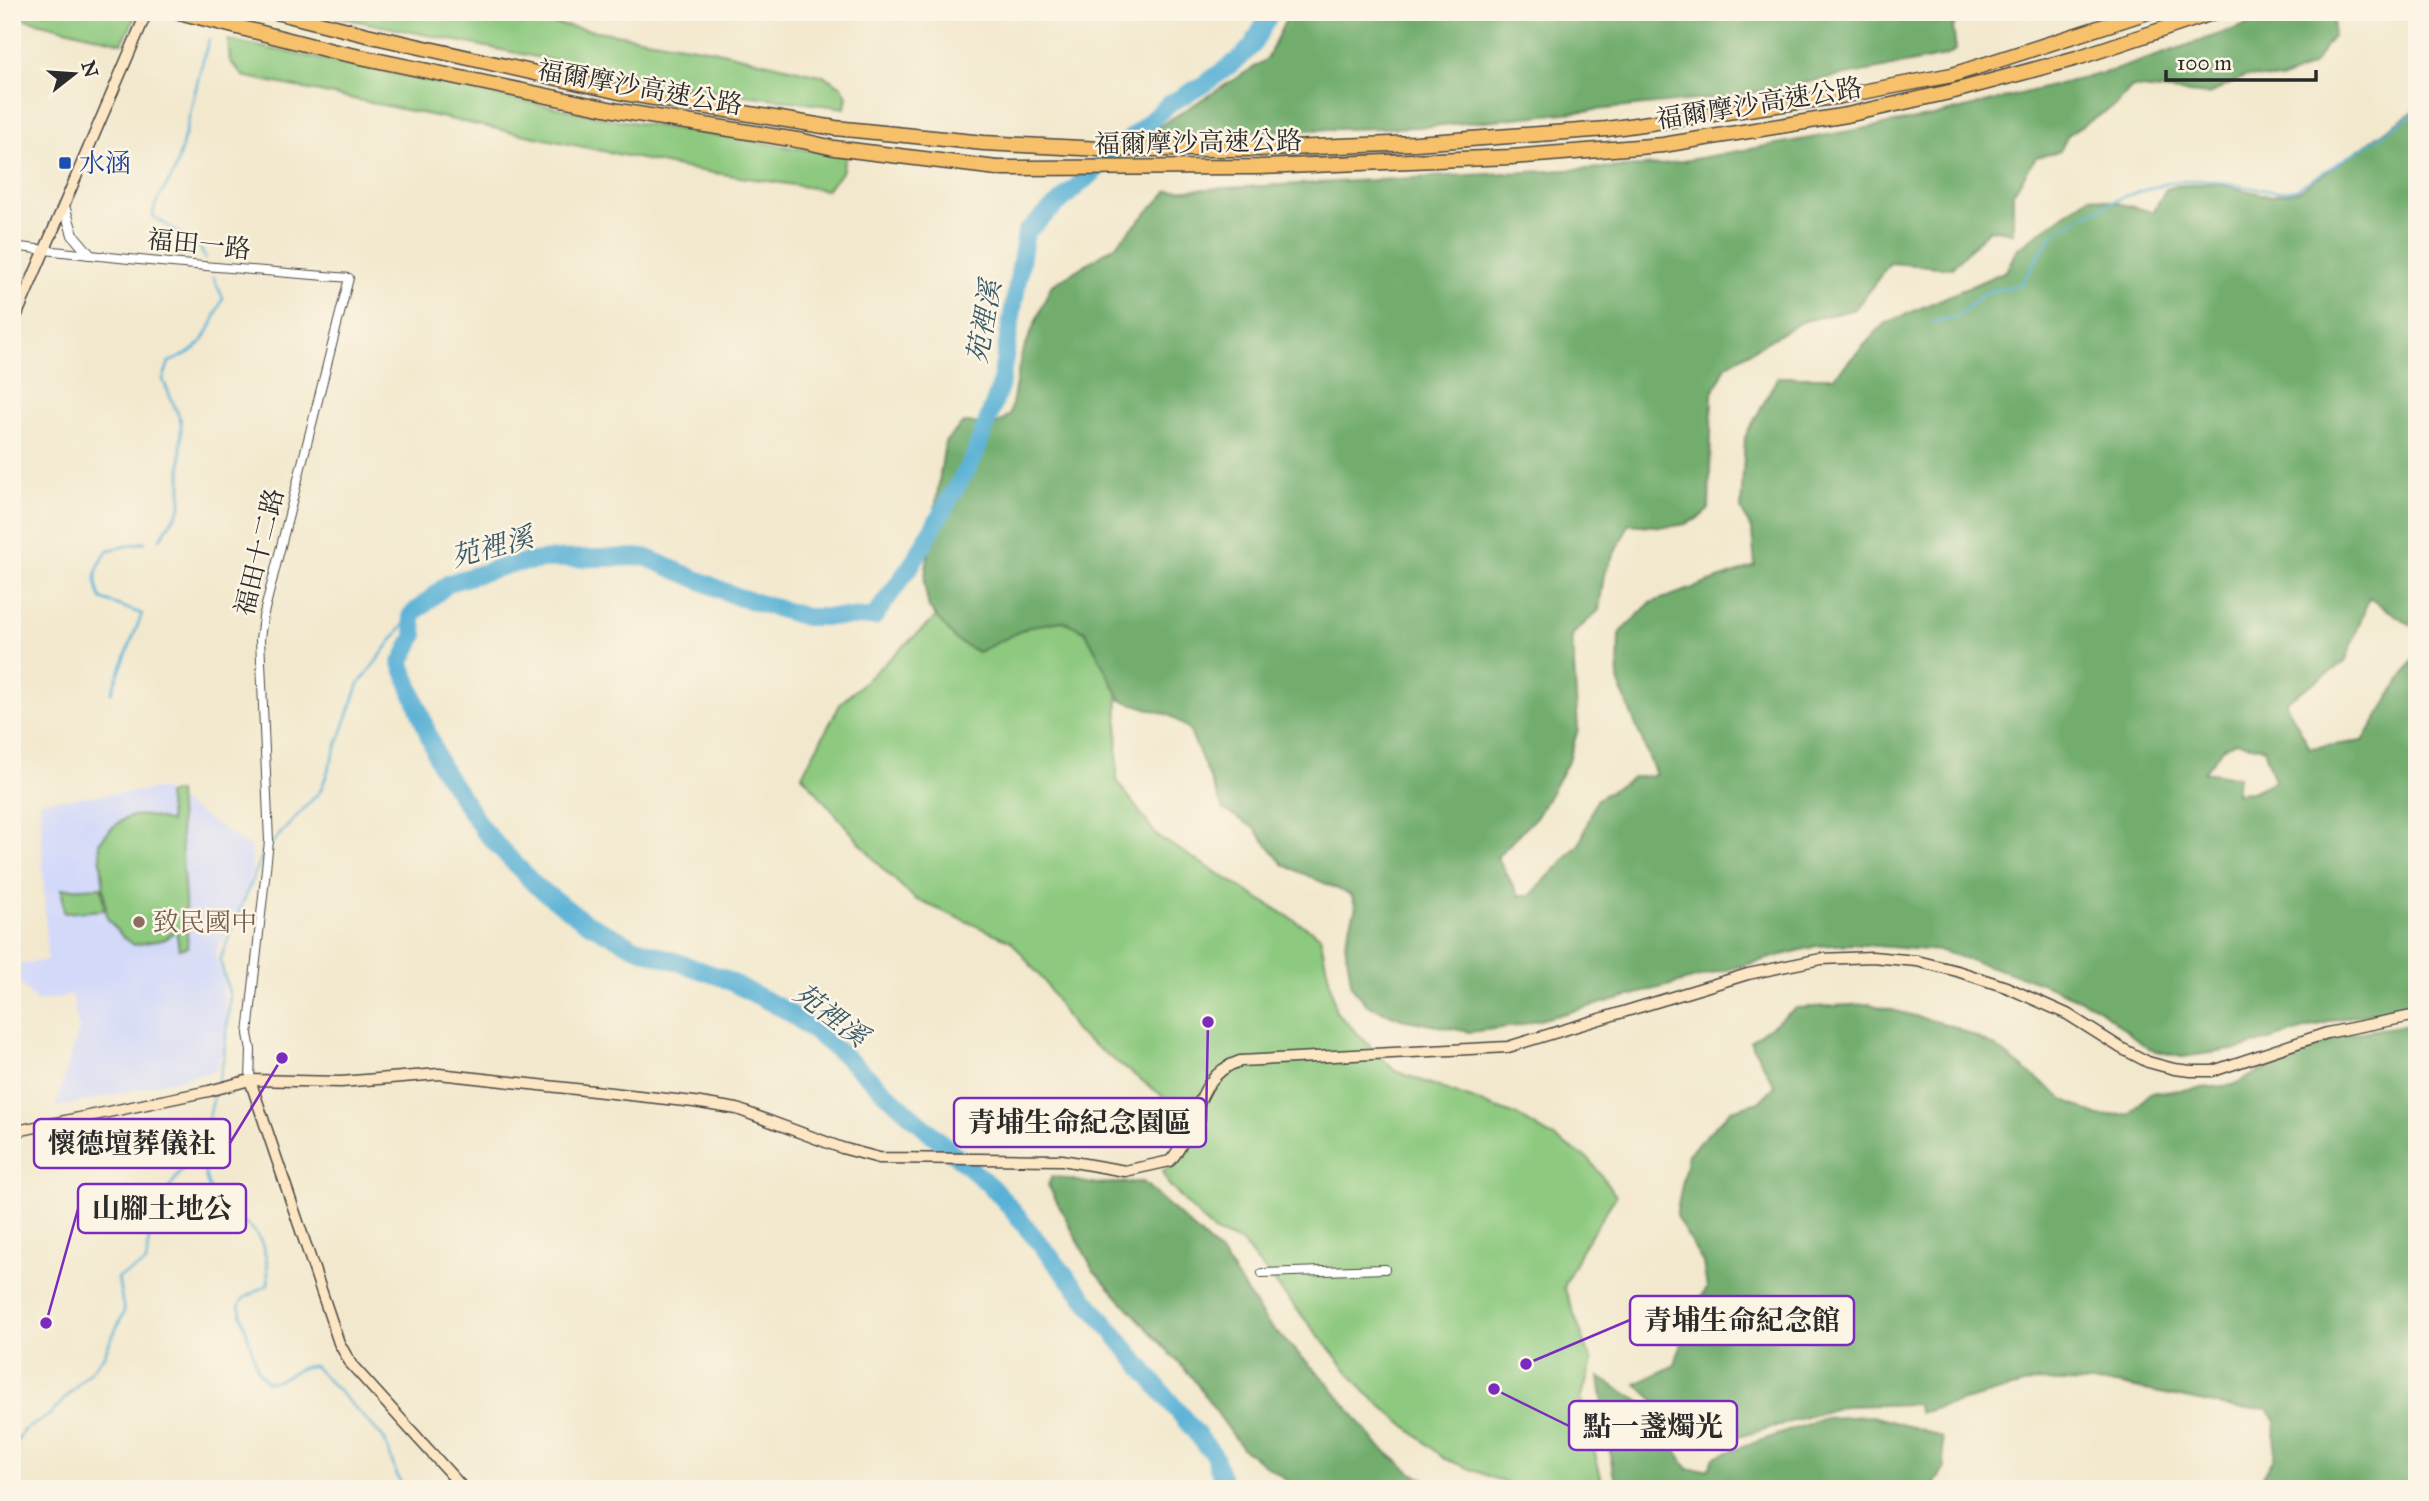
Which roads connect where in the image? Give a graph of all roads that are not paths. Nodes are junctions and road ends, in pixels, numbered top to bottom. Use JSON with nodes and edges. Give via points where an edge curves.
{"nodes":[{"id":1,"x":179,"y":12,"type":"edge"},
{"id":2,"x":2148,"y":12,"type":"edge"},
{"id":3,"x":2215,"y":12,"type":"edge"},
{"id":4,"x":277,"y":13,"type":"edge"},
{"id":5,"x":146,"y":14,"type":"dead end"},
{"id":6,"x":64,"y":206,"type":"junction"},
{"id":7,"x":12,"y":246,"type":"edge"},
{"id":8,"x":45,"y":250,"type":"junction"},
{"id":9,"x":89,"y":254,"type":"junction"},
{"id":10,"x":349,"y":278,"type":"joint"},
{"id":11,"x":12,"y":326,"type":"edge"},
{"id":12,"x":2417,"y":1015,"type":"edge"},
{"id":13,"x":250,"y":1080,"type":"junction"},
{"id":14,"x":12,"y":1132,"type":"edge"},
{"id":15,"x":1385,"y":1269,"type":"dead end"},
{"id":16,"x":1262,"y":1273,"type":"dead end"},
{"id":17,"x":464,"y":1489,"type":"edge"}],
"edges":[{"from":1,"to":3,"type":"highway","name":"福爾摩沙高速公路","via":[[332,51],[619,111],[834,148],[997,168],[1259,167],[1664,145],[1847,115],[1954,91],[2077,58]]},
{"from":2,"to":4,"type":"highway","name":"福爾摩沙高速公路","via":[[1952,75],[1841,96],[1607,129],[1259,149],[1088,149],[835,128],[624,93]]},
{"from":5,"to":6,"type":"main road"},
{"from":6,"to":8,"type":"main road"},
{"from":6,"to":9,"type":"street","via":[[73,234]]},
{"from":7,"to":8,"type":"street","name":"福田一路"},
{"from":8,"to":9,"type":"street","name":"福田一路"},
{"from":8,"to":11,"type":"main road"},
{"from":9,"to":10,"type":"street","name":"福田一路"},
{"from":10,"to":13,"type":"street","name":"福田十二路","via":[[260,639],[269,841],[248,1034]]},
{"from":12,"to":13,"type":"main road","via":[[2327,1033],[2213,1071],[2191,1071],[2148,1062],[2067,1014],[1957,971],[1872,957],[1821,959],[1748,974],[1508,1047],[1227,1065],[1204,1089],[1179,1152],[1170,1161],[1125,1171],[1062,1160],[879,1158],[842,1149],[737,1109],[439,1074],[341,1082]]},
{"from":13,"to":14,"type":"main road"},
{"from":13,"to":17,"type":"main road","via":[[339,1343],[351,1364]]},
{"from":15,"to":16,"type":"street"}]}
